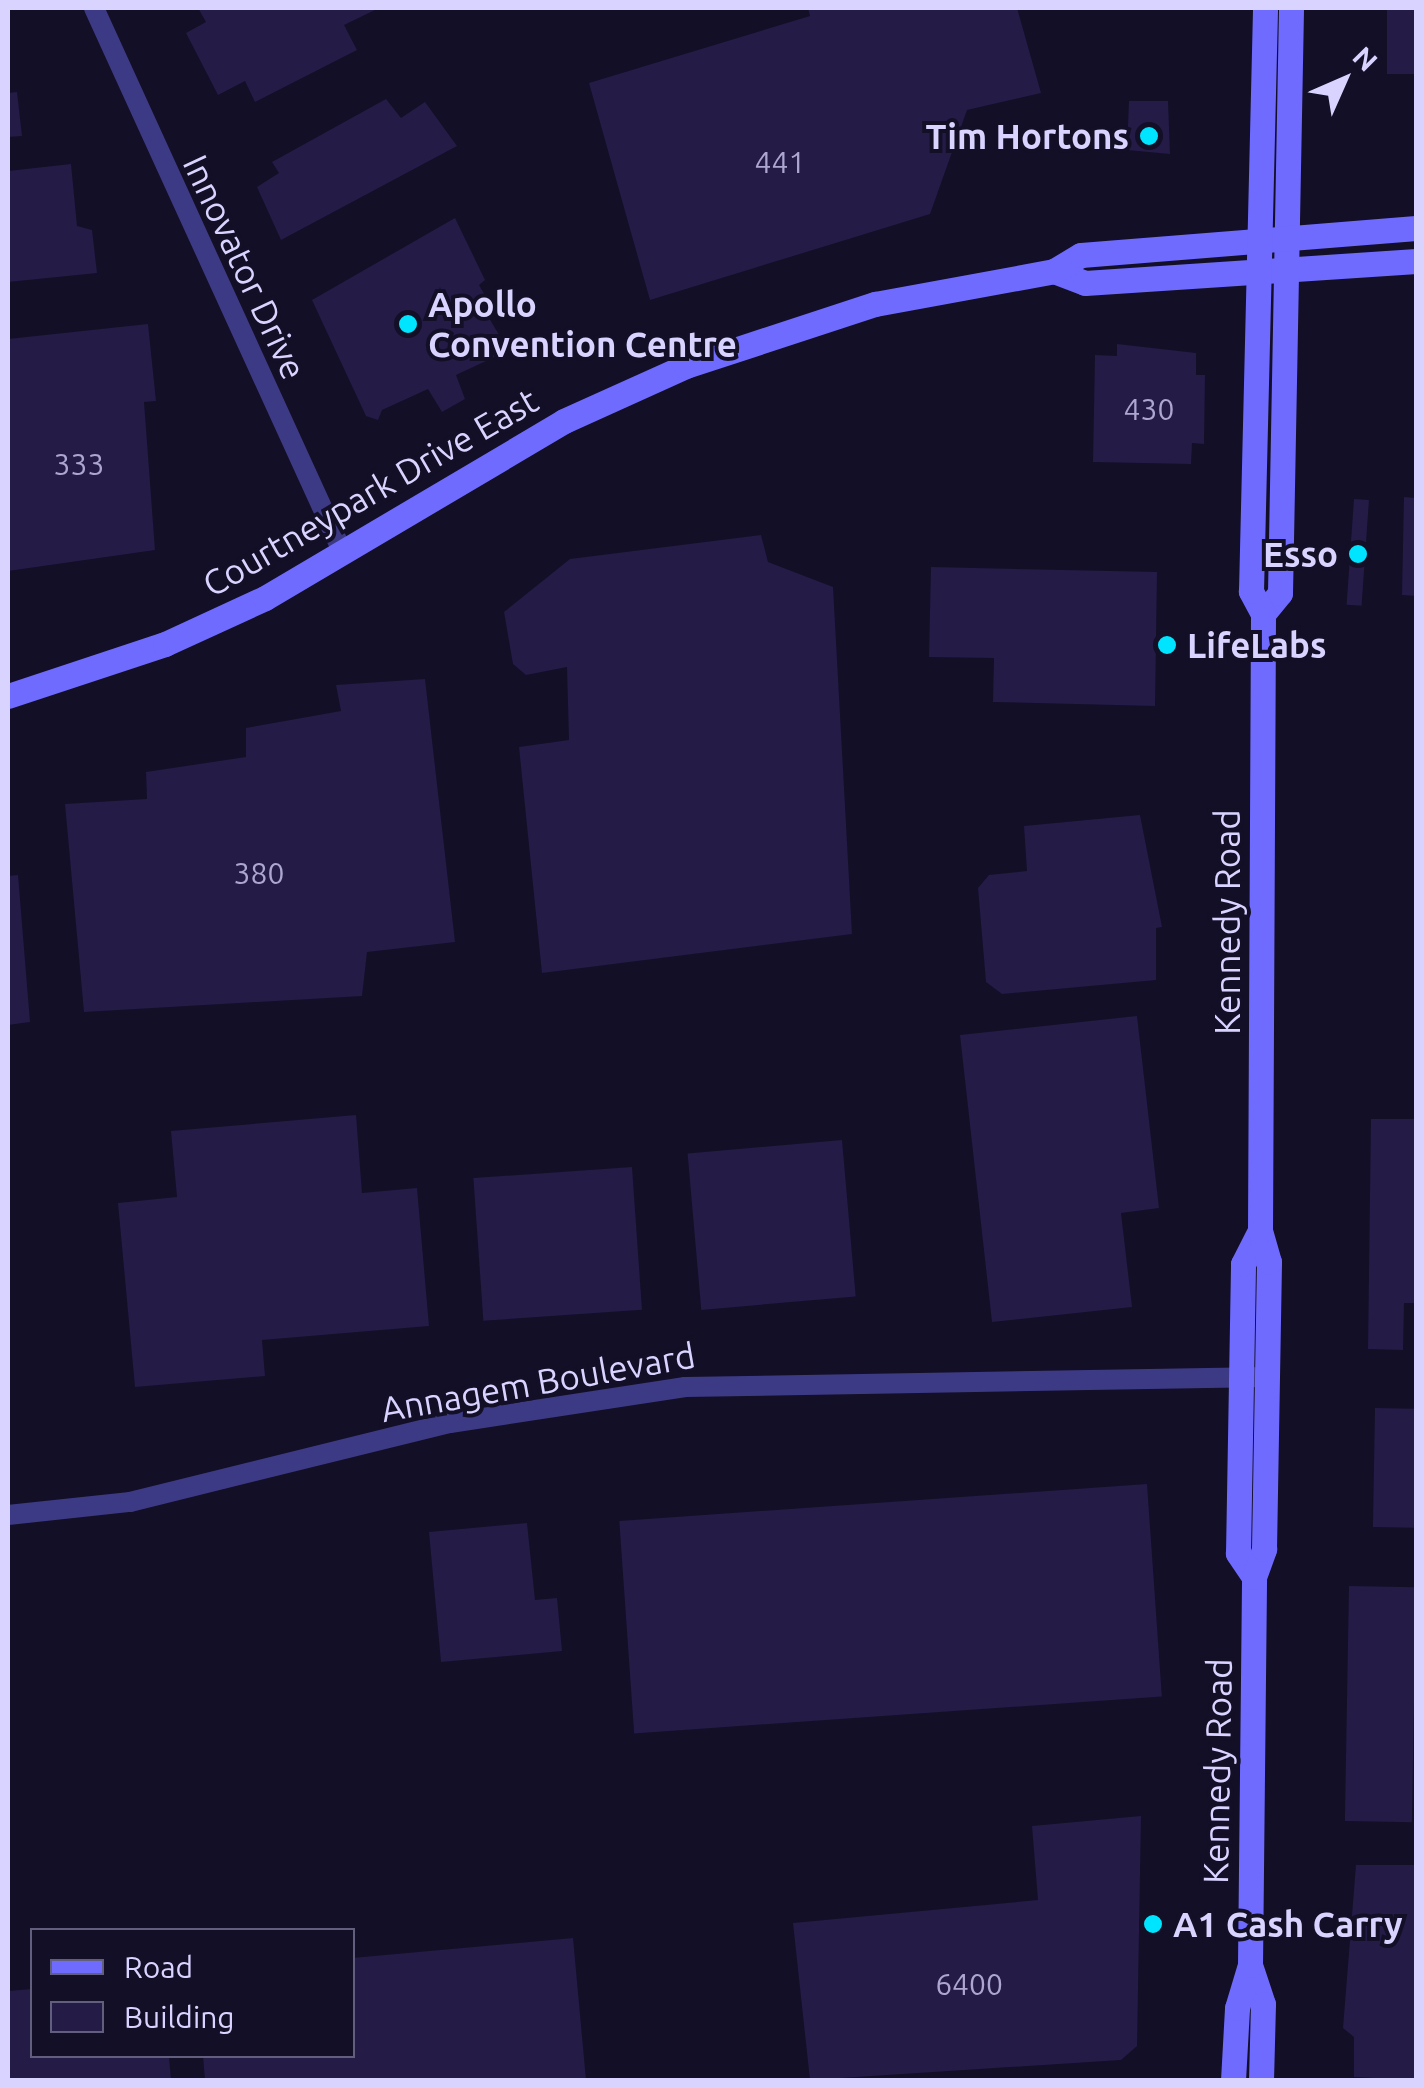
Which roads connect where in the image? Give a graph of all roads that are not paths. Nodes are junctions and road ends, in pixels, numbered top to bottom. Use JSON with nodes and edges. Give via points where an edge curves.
{"nodes":[{"id":1,"x":94,"y":8,"type":"edge"},
{"id":2,"x":1264,"y":8,"type":"edge"},
{"id":3,"x":1291,"y":8,"type":"edge"},
{"id":4,"x":1416,"y":228,"type":"edge"},
{"id":5,"x":1288,"y":236,"type":"junction"},
{"id":6,"x":1258,"y":239,"type":"junction"},
{"id":7,"x":1416,"y":261,"type":"edge"},
{"id":8,"x":1287,"y":267,"type":"junction"},
{"id":9,"x":1258,"y":269,"type":"junction"},
{"id":10,"x":1054,"y":271,"type":"junction"},
{"id":11,"x":342,"y":551,"type":"junction"},
{"id":12,"x":1262,"y":614,"type":"junction"},
{"id":13,"x":8,"y":696,"type":"edge"},
{"id":14,"x":1254,"y":1377,"type":"junction"},
{"id":15,"x":8,"y":1515,"type":"edge"},
{"id":16,"x":1250,"y":1965,"type":"junction"},
{"id":17,"x":1233,"y":2080,"type":"edge"},
{"id":18,"x":1261,"y":2080,"type":"edge"}],
"edges":[{"from":1,"to":11,"type":"street","name":"Innovator Drive"},
{"from":2,"to":6,"type":"main road","name":"Kennedy Road"},
{"from":3,"to":5,"type":"main road","name":"Kennedy Road"},
{"from":4,"to":5,"type":"main road","name":"Courtneypark Drive East"},
{"from":5,"to":6,"type":"main road","name":"Courtneypark Drive East"},
{"from":5,"to":8,"type":"main road","name":"Kennedy Road"},
{"from":6,"to":9,"type":"main road","name":"Kennedy Road"},
{"from":6,"to":10,"type":"main road","name":"Courtneypark Drive East","via":[[1081,256]]},
{"from":7,"to":8,"type":"main road","name":"Courtneypark Drive East"},
{"from":8,"to":9,"type":"main road","name":"Courtneypark Drive East"},
{"from":8,"to":12,"type":"main road","name":"Kennedy Road","via":[[1280,593]]},
{"from":9,"to":10,"type":"main road","name":"Courtneypark Drive East","via":[[1085,282]]},
{"from":9,"to":12,"type":"main road","name":"Kennedy Road","via":[[1251,591]]},
{"from":10,"to":11,"type":"main road","name":"Courtneypark Drive East","via":[[874,304],[686,366],[564,421]]},
{"from":11,"to":13,"type":"main road","name":"Courtneypark Drive East","via":[[165,644]]},
{"from":12,"to":14,"type":"main road","name":"Kennedy Road","via":[[1260,1232],[1269,1262]]},
{"from":14,"to":15,"type":"street","name":"Annagem Boulevard","via":[[698,1385],[450,1423],[130,1502]]},
{"from":14,"to":16,"type":"main road","name":"Kennedy Road","via":[[1264,1550],[1254,1577]]},
{"from":16,"to":17,"type":"main road","name":"Kennedy Road","via":[[1237,2008]]},
{"from":16,"to":18,"type":"main road","name":"Kennedy Road","via":[[1262,2004]]}]}
